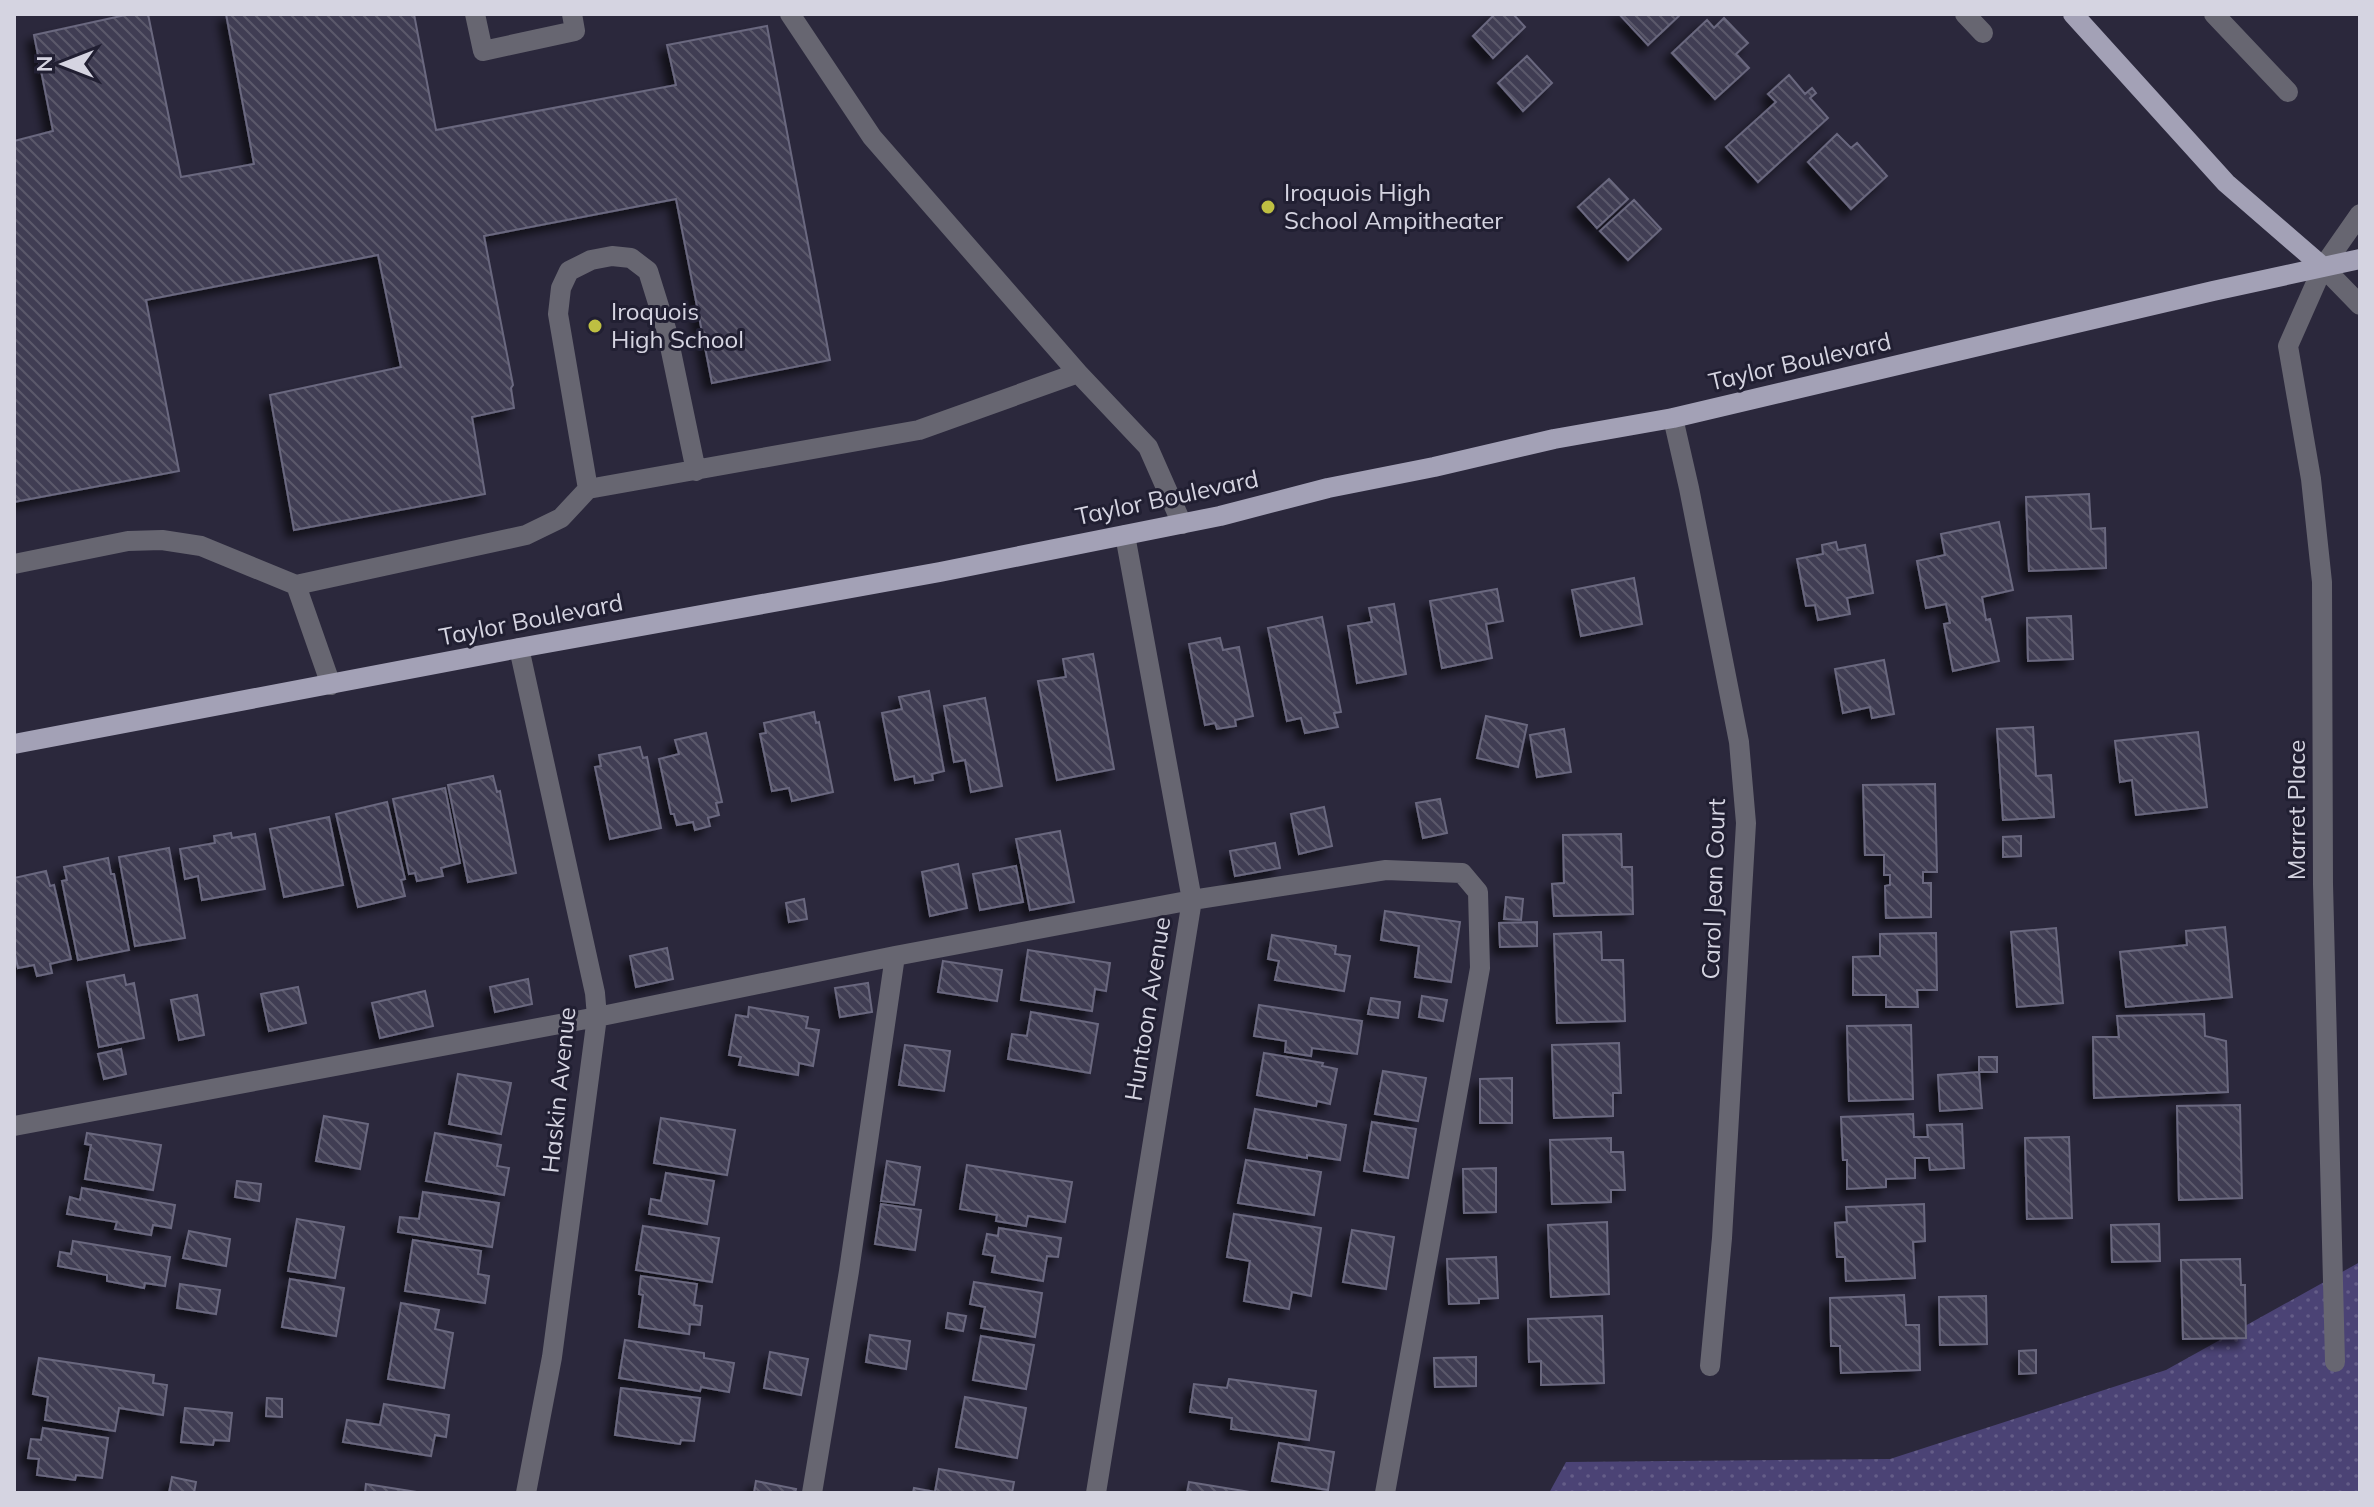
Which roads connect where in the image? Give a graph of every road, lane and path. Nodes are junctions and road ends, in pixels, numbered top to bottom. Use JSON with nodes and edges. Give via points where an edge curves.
{"nodes":[{"id":1,"x":475,"y":14,"type":"edge"},
{"id":2,"x":572,"y":14,"type":"edge"},
{"id":3,"x":790,"y":14,"type":"edge"},
{"id":4,"x":1965,"y":14,"type":"edge"},
{"id":5,"x":2073,"y":14,"type":"edge"},
{"id":6,"x":2214,"y":14,"type":"edge"},
{"id":7,"x":1983,"y":33,"type":"dead end"},
{"id":8,"x":2288,"y":92,"type":"dead end"},
{"id":9,"x":2360,"y":214,"type":"edge"},
{"id":10,"x":2360,"y":259,"type":"edge"},
{"id":11,"x":2323,"y":267,"type":"junction"},
{"id":12,"x":2360,"y":305,"type":"edge"},
{"id":13,"x":1078,"y":373,"type":"junction"},
{"id":14,"x":1673,"y":418,"type":"junction"},
{"id":15,"x":696,"y":471,"type":"junction"},
{"id":16,"x":588,"y":489,"type":"junction"},
{"id":17,"x":1182,"y":524,"type":"junction"},
{"id":18,"x":1125,"y":535,"type":"junction"},
{"id":19,"x":14,"y":564,"type":"edge"},
{"id":20,"x":296,"y":585,"type":"junction"},
{"id":21,"x":519,"y":648,"type":"junction"},
{"id":22,"x":331,"y":685,"type":"junction"},
{"id":23,"x":14,"y":744,"type":"edge"},
{"id":24,"x":1192,"y":900,"type":"junction"},
{"id":25,"x":895,"y":956,"type":"junction"},
{"id":26,"x":597,"y":1017,"type":"junction"},
{"id":27,"x":14,"y":1126,"type":"edge"},
{"id":28,"x":2335,"y":1362,"type":"dead end"},
{"id":29,"x":1710,"y":1366,"type":"dead end"},
{"id":30,"x":526,"y":1493,"type":"edge"},
{"id":31,"x":812,"y":1493,"type":"edge"},
{"id":32,"x":1096,"y":1493,"type":"edge"},
{"id":33,"x":1385,"y":1493,"type":"edge"}],
"edges":[{"from":1,"to":2,"type":"street","via":[[483,51],[575,31]]},
{"from":3,"to":13,"type":"street","via":[[872,137]]},
{"from":4,"to":7,"type":"street"},
{"from":5,"to":11,"type":"main road","via":[[2226,183]]},
{"from":6,"to":8,"type":"street"},
{"from":9,"to":11,"type":"street","name":"Marret Place"},
{"from":10,"to":11,"type":"main road","name":"Taylor Boulevard"},
{"from":11,"to":12,"type":"street"},
{"from":11,"to":14,"type":"main road","name":"Taylor Boulevard"},
{"from":11,"to":28,"type":"street","name":"Marret Place","via":[[2288,346],[2322,582],[2323,884]]},
{"from":13,"to":15,"type":"street","via":[[919,430]]},
{"from":13,"to":17,"type":"street","via":[[1148,447]]},
{"from":14,"to":17,"type":"main road","name":"Taylor Boulevard","via":[[1554,439]]},
{"from":14,"to":29,"type":"street","name":"Carol Jean Court","via":[[1739,742],[1746,823]]},
{"from":15,"to":16,"type":"street"},
{"from":15,"to":16,"type":"street","via":[[667,332],[648,271],[631,258],[612,256],[569,271],[558,314]]},
{"from":16,"to":20,"type":"street","via":[[561,518],[526,535]]},
{"from":17,"to":18,"type":"main road","name":"Taylor Boulevard"},
{"from":18,"to":21,"type":"main road","name":"Taylor Boulevard"},
{"from":18,"to":24,"type":"street","name":"Huntoon Avenue"},
{"from":19,"to":20,"type":"street","via":[[128,541],[162,540],[201,546]]},
{"from":20,"to":22,"type":"street"},
{"from":21,"to":22,"type":"main road","name":"Taylor Boulevard"},
{"from":21,"to":26,"type":"street","name":"Haskin Avenue"},
{"from":22,"to":23,"type":"main road","name":"Taylor Boulevard"},
{"from":24,"to":25,"type":"street"},
{"from":24,"to":32,"type":"street","name":"Huntoon Avenue"},
{"from":24,"to":33,"type":"street","via":[[1386,870],[1462,873],[1478,892],[1480,968]]},
{"from":25,"to":26,"type":"street"},
{"from":25,"to":31,"type":"street"},
{"from":26,"to":27,"type":"street"},
{"from":26,"to":30,"type":"street","name":"Haskin Avenue","via":[[552,1357]]}]}
